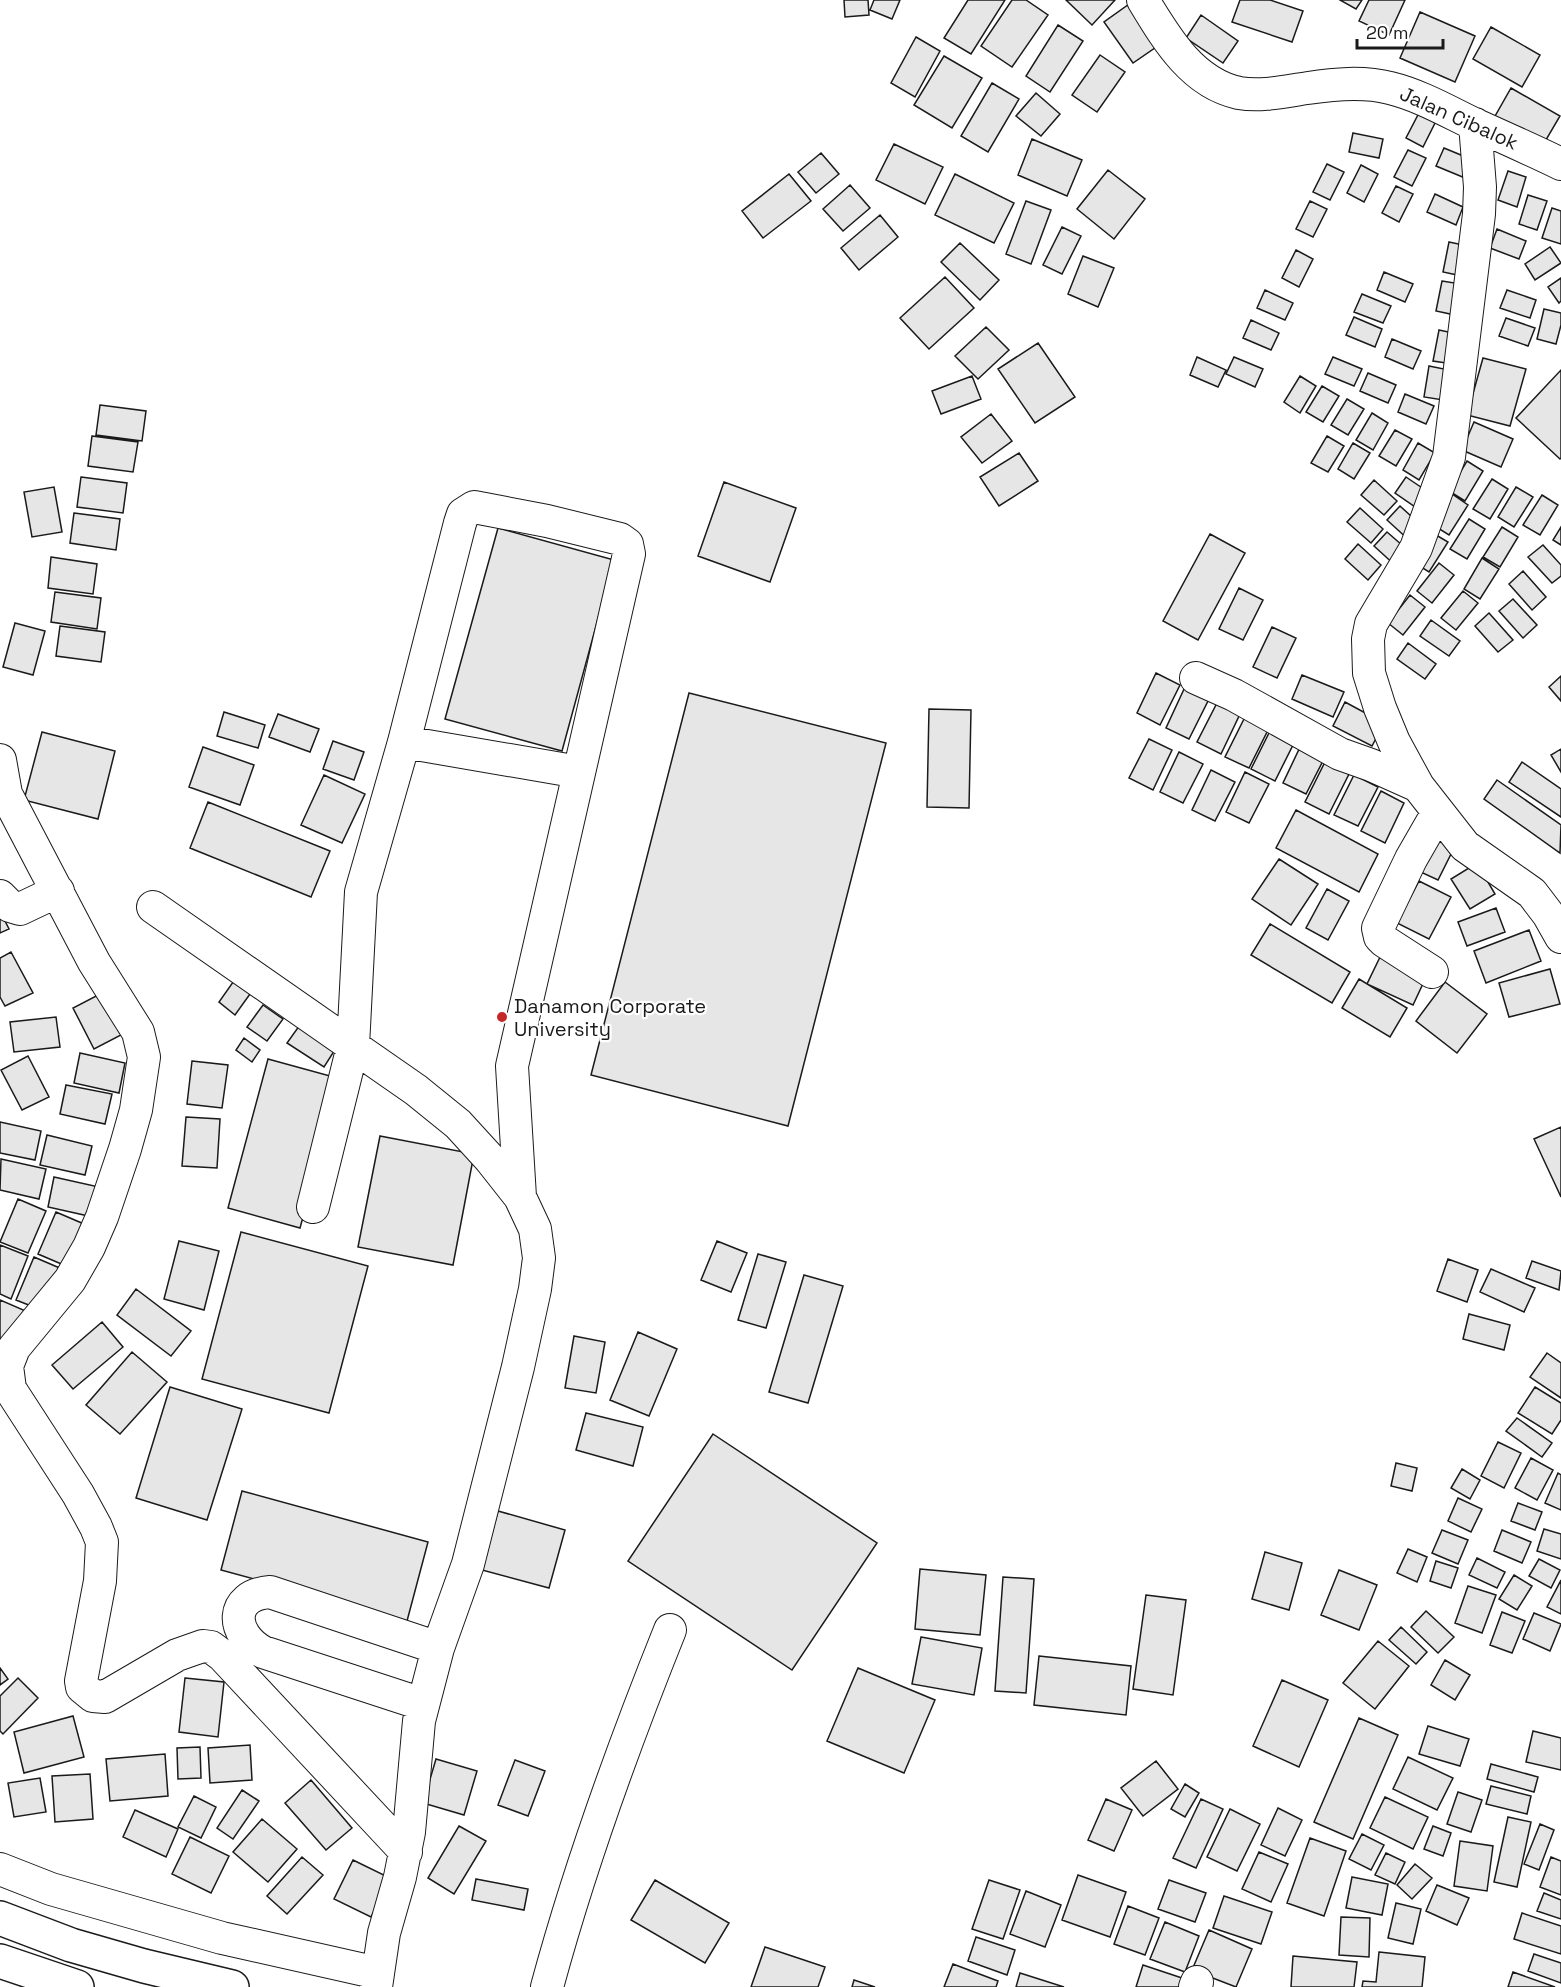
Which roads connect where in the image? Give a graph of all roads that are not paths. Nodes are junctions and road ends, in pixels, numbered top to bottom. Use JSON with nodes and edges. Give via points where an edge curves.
{"nodes":[{"id":1,"x":1143,"y":0,"type":"edge"},
{"id":2,"x":1475,"y":124,"type":"junction"},
{"id":3,"x":1561,"y":164,"type":"edge"},
{"id":4,"x":1196,"y":678,"type":"dead end"},
{"id":5,"x":404,"y":742,"type":"junction"},
{"id":6,"x":0,"y":760,"type":"edge"},
{"id":7,"x":579,"y":772,"type":"junction"},
{"id":8,"x":1418,"y":786,"type":"junction"},
{"id":9,"x":1438,"y":812,"type":"junction"},
{"id":10,"x":58,"y":891,"type":"junction"},
{"id":11,"x":0,"y":896,"type":"edge"},
{"id":12,"x":153,"y":907,"type":"dead end"},
{"id":13,"x":1561,"y":937,"type":"edge"},
{"id":14,"x":1432,"y":972,"type":"dead end"},
{"id":15,"x":353,"y":1046,"type":"junction"},
{"id":16,"x":520,"y":1197,"type":"junction"},
{"id":17,"x":313,"y":1207,"type":"dead end"},
{"id":18,"x":670,"y":1629,"type":"dead end"},
{"id":19,"x":438,"y":1648,"type":"junction"},
{"id":20,"x":422,"y":1704,"type":"junction"},
{"id":21,"x":406,"y":1852,"type":"junction"},
{"id":22,"x":0,"y":1869,"type":"edge"},
{"id":23,"x":0,"y":1918,"type":"edge"},
{"id":24,"x":71,"y":1945,"type":"junction"},
{"id":25,"x":0,"y":1961,"type":"edge"},
{"id":26,"x":377,"y":1980,"type":"edge"},
{"id":27,"x":58,"y":1984,"type":"edge"},
{"id":28,"x":232,"y":1987,"type":"edge"},
{"id":29,"x":547,"y":1987,"type":"edge"}],
"edges":[{"from":1,"to":2,"type":"street","name":"Jalan Cibalok","via":[[1184,60],[1214,83],[1239,93],[1356,83],[1377,85],[1423,100]]},
{"from":2,"to":3,"type":"street","name":"Jalan Cibalok"},
{"from":2,"to":8,"type":"street","via":[[1479,214],[1449,457],[1416,548],[1377,612],[1368,639],[1373,688],[1394,742]]},
{"from":4,"to":8,"type":"street","via":[[1340,754]]},
{"from":5,"to":7,"type":"street"},
{"from":5,"to":7,"type":"street","via":[[460,523],[466,512],[478,507],[620,539],[627,544],[628,562]]},
{"from":5,"to":15,"type":"street","via":[[361,892]]},
{"from":6,"to":10,"type":"street","via":[[6,794]]},
{"from":7,"to":16,"type":"street","via":[[512,1066]]},
{"from":8,"to":9,"type":"street"},
{"from":9,"to":13,"type":"street","via":[[1465,846],[1532,894]]},
{"from":9,"to":14,"type":"street","via":[[1378,928],[1384,941]]},
{"from":10,"to":11,"type":"street","via":[[20,909]]},
{"from":10,"to":21,"type":"street","via":[[94,962],[138,1032],[144,1057],[125,1149],[89,1247],[70,1280],[14,1348],[7,1366],[10,1389],[78,1494],[102,1542],[100,1581],[82,1687],[93,1696],[110,1696],[177,1654],[211,1647]]},
{"from":12,"to":15,"type":"street"},
{"from":15,"to":16,"type":"street","via":[[458,1124]]},
{"from":15,"to":17,"type":"street"},
{"from":16,"to":19,"type":"street","via":[[535,1228],[539,1258],[535,1289],[468,1564]]},
{"from":18,"to":29,"type":"street","via":[[590,1842]]},
{"from":19,"to":20,"type":"street"},
{"from":19,"to":20,"type":"street","via":[[270,1593],[249,1599],[239,1614],[245,1638],[263,1652]]},
{"from":20,"to":21,"type":"street"},
{"from":21,"to":26,"type":"street","via":[[384,1933]]},
{"from":22,"to":26,"type":"street","via":[[51,1889]]},
{"from":23,"to":24,"type":"highway"},
{"from":24,"to":27,"type":"highway"},
{"from":24,"to":28,"type":"highway"},
{"from":25,"to":27,"type":"highway"}]}
